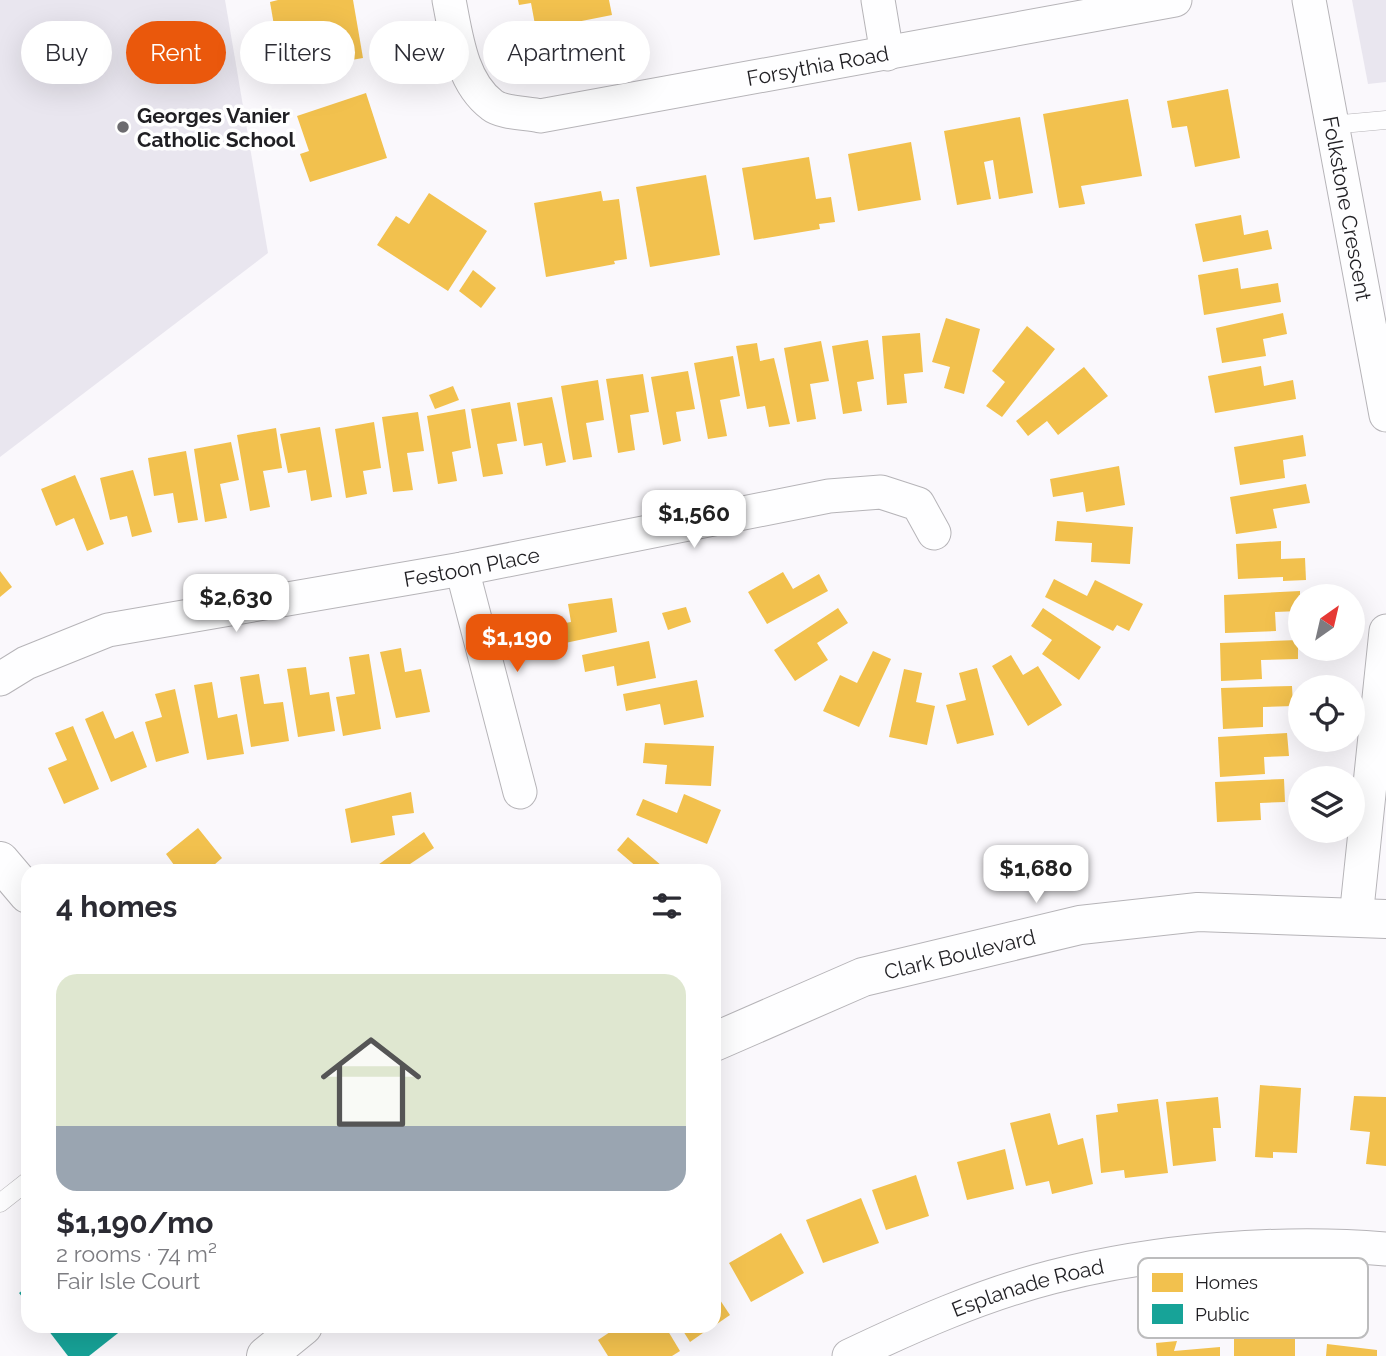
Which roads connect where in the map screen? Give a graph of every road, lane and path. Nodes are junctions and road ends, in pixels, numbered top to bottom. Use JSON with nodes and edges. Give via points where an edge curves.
{"nodes":[{"id":1,"x":449,"y":0,"type":"edge"},
{"id":2,"x":878,"y":0,"type":"edge"},
{"id":3,"x":1175,"y":0,"type":"edge"},
{"id":4,"x":1309,"y":0,"type":"edge"},
{"id":5,"x":887,"y":54,"type":"junction"},
{"id":6,"x":1386,"y":120,"type":"edge"},
{"id":7,"x":1331,"y":125,"type":"junction"},
{"id":8,"x":1386,"y":415,"type":"edge"},
{"id":9,"x":934,"y":533,"type":"dead end"},
{"id":10,"x":462,"y":569,"type":"junction"},
{"id":11,"x":1386,"y":631,"type":"edge"},
{"id":12,"x":0,"y":679,"type":"edge"},
{"id":13,"x":520,"y":792,"type":"dead end"},
{"id":14,"x":0,"y":861,"type":"edge"},
{"id":15,"x":21,"y":886,"type":"edge"},
{"id":16,"x":1371,"y":918,"type":"edge"},
{"id":17,"x":721,"y":1039,"type":"edge"},
{"id":18,"x":21,"y":1186,"type":"edge"},
{"id":19,"x":0,"y":1203,"type":"edge"},
{"id":20,"x":1386,"y":1249,"type":"edge"},
{"id":21,"x":1161,"y":1258,"type":"edge"},
{"id":22,"x":1138,"y":1262,"type":"edge"},
{"id":23,"x":294,"y":1333,"type":"edge"},
{"id":24,"x":266,"y":1356,"type":"edge"},
{"id":25,"x":849,"y":1356,"type":"edge"}],
"edges":[{"from":1,"to":5,"type":"street","name":"Forsythia Road","via":[[470,79],[493,106],[540,116]]},
{"from":2,"to":5,"type":"street"},
{"from":3,"to":5,"type":"street","name":"Forsythia Road"},
{"from":4,"to":7,"type":"street","name":"Folkstone Crescent"},
{"from":6,"to":7,"type":"lane"},
{"from":7,"to":8,"type":"street","name":"Folkstone Crescent"},
{"from":9,"to":10,"type":"street","name":"Festoon Place","via":[[918,504],[881,492],[842,495]]},
{"from":10,"to":12,"type":"street","name":"Festoon Place","via":[[108,630],[26,663]]},
{"from":10,"to":13,"type":"street"},
{"from":11,"to":16,"type":"street"},
{"from":14,"to":15,"type":"street"},
{"from":16,"to":17,"type":"street","name":"Clark Boulevard","via":[[1198,912],[1080,925],[863,978]]},
{"from":18,"to":19,"type":"lane"},
{"from":20,"to":21,"type":"street","name":"Esplanade Road","via":[[1321,1244]]},
{"from":22,"to":25,"type":"street","name":"Esplanade Road","via":[[1052,1277],[920,1322]]},
{"from":23,"to":24,"type":"street"}]}
